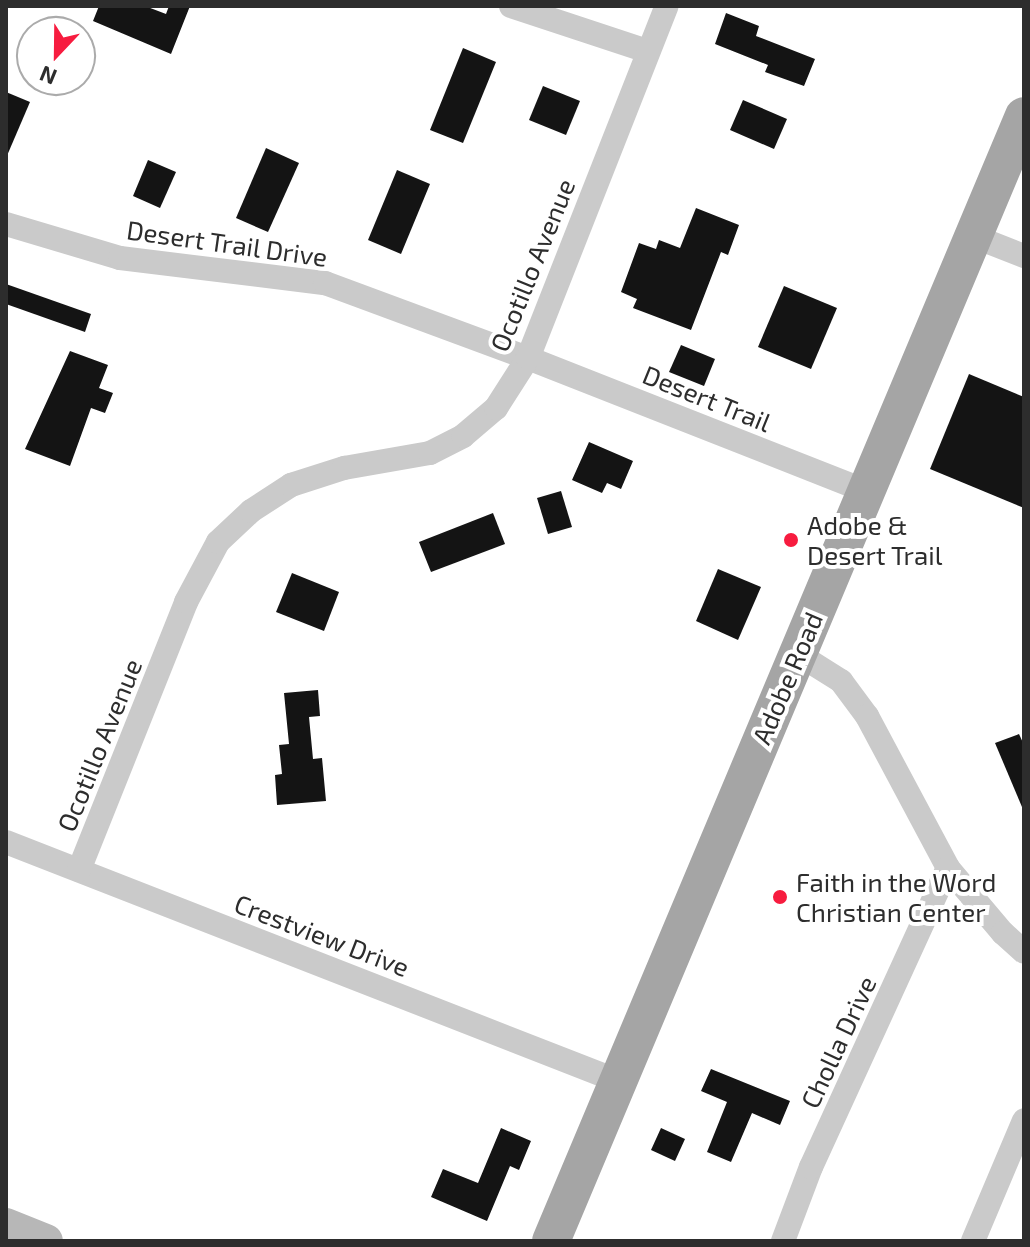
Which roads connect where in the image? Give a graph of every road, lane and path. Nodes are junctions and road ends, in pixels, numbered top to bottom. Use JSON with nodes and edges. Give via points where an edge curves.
{"nodes":[{"id":1,"x":511,"y":6,"type":"edge"},
{"id":2,"x":667,"y":6,"type":"edge"},
{"id":3,"x":647,"y":51,"type":"junction"},
{"id":4,"x":1024,"y":116,"type":"edge"},
{"id":5,"x":6,"y":224,"type":"edge"},
{"id":6,"x":973,"y":236,"type":"junction"},
{"id":7,"x":1024,"y":256,"type":"edge"},
{"id":8,"x":528,"y":358,"type":"junction"},
{"id":9,"x":866,"y":491,"type":"junction"},
{"id":10,"x":798,"y":654,"type":"junction"},
{"id":11,"x":6,"y":842,"type":"edge"},
{"id":12,"x":948,"y":868,"type":"junction"},
{"id":13,"x":79,"y":870,"type":"junction"},
{"id":14,"x":1024,"y":952,"type":"edge"},
{"id":15,"x":618,"y":1081,"type":"junction"},
{"id":16,"x":1024,"y":1120,"type":"edge"},
{"id":17,"x":6,"y":1225,"type":"edge"},
{"id":18,"x":46,"y":1241,"type":"edge"},
{"id":19,"x":551,"y":1241,"type":"edge"},
{"id":20,"x":783,"y":1241,"type":"edge"},
{"id":21,"x":973,"y":1241,"type":"edge"}],
"edges":[{"from":1,"to":3,"type":"street"},
{"from":2,"to":3,"type":"street","name":"Ocotillo Avenue"},
{"from":3,"to":8,"type":"street","name":"Ocotillo Avenue"},
{"from":4,"to":6,"type":"main road","name":"Adobe Road"},
{"from":5,"to":8,"type":"street","name":"Desert Trail Drive","via":[[120,258],[325,283]]},
{"from":6,"to":7,"type":"street"},
{"from":6,"to":9,"type":"main road","name":"Adobe Road"},
{"from":8,"to":9,"type":"street","name":"Desert Trail"},
{"from":8,"to":13,"type":"street","name":"Ocotillo Avenue","via":[[496,408],[463,436],[430,453],[344,468],[291,485],[251,511],[218,542],[186,602]]},
{"from":9,"to":10,"type":"main road","name":"Adobe Road"},
{"from":10,"to":12,"type":"street","via":[[841,681],[867,716]]},
{"from":10,"to":15,"type":"main road","name":"Adobe Road"},
{"from":11,"to":13,"type":"street","name":"Crestview Drive"},
{"from":12,"to":14,"type":"street"},
{"from":12,"to":20,"type":"street","name":"Cholla Drive","via":[[811,1167]]},
{"from":13,"to":15,"type":"street","name":"Crestview Drive"},
{"from":15,"to":19,"type":"main road","name":"Adobe Road"},
{"from":16,"to":21,"type":"street"},
{"from":17,"to":18,"type":"street"}]}
